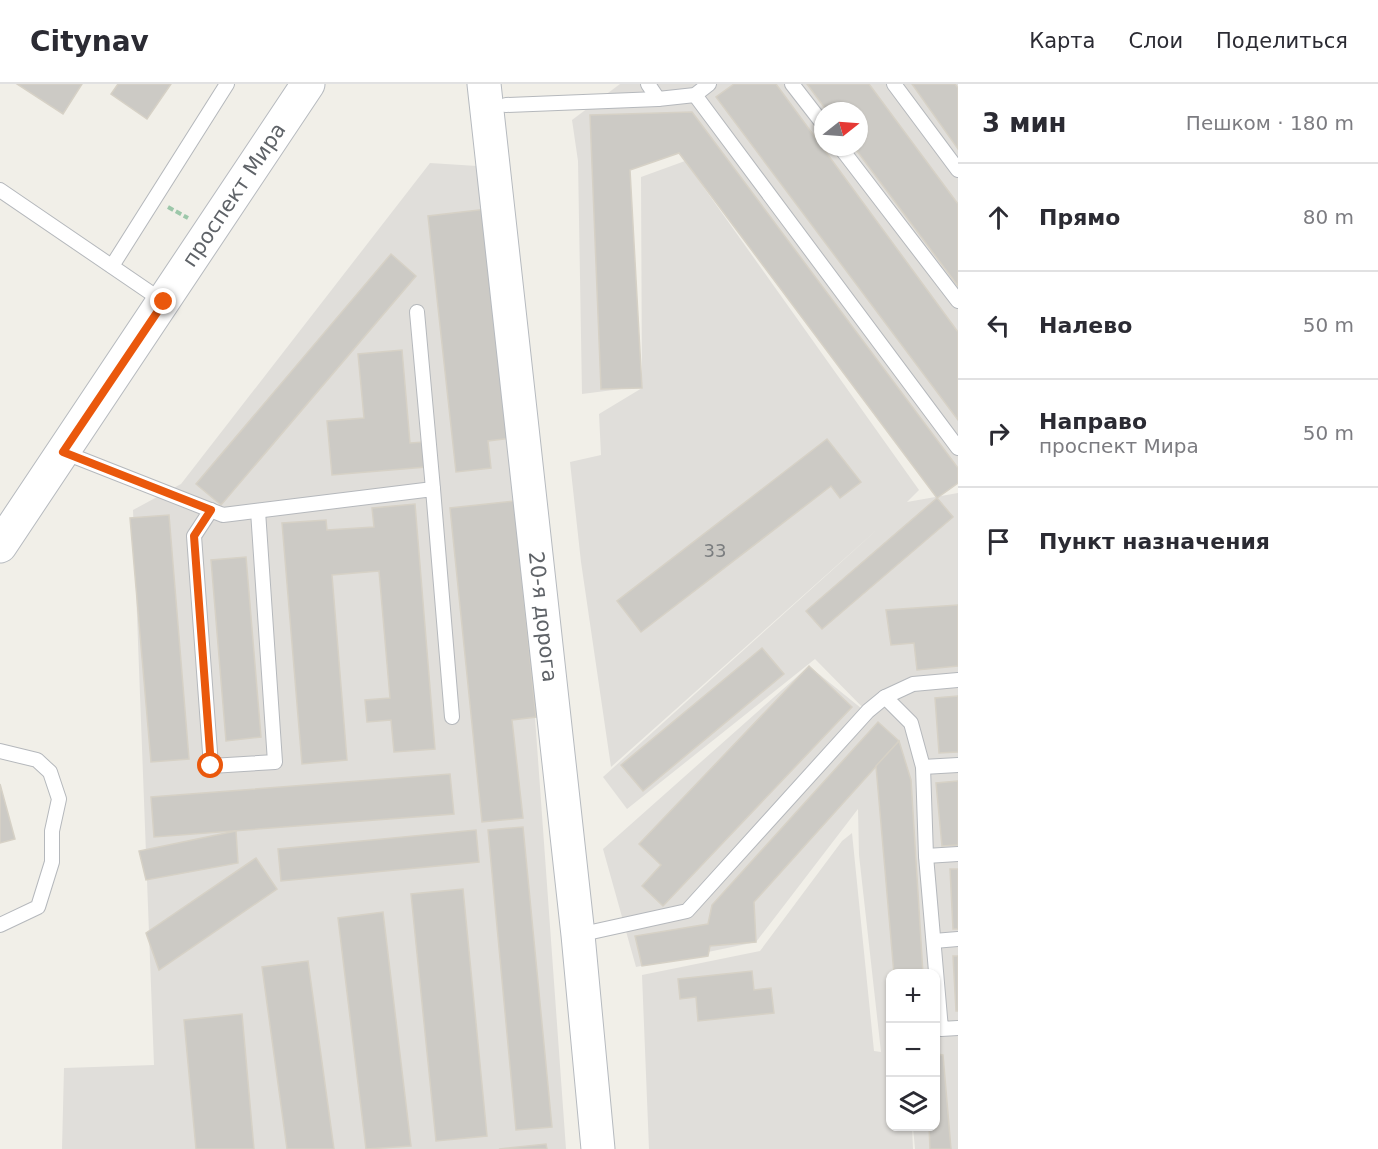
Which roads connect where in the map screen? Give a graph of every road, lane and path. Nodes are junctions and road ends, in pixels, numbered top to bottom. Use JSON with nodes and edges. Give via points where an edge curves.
{"nodes":[{"id":1,"x":227,"y":84,"type":"edge"},
{"id":2,"x":308,"y":84,"type":"edge"},
{"id":3,"x":648,"y":84,"type":"edge"},
{"id":4,"x":709,"y":84,"type":"edge"},
{"id":5,"x":792,"y":84,"type":"edge"},
{"id":6,"x":894,"y":84,"type":"edge"},
{"id":7,"x":495,"y":95,"type":"edge"},
{"id":8,"x":695,"y":95,"type":"junction"},
{"id":9,"x":658,"y":99,"type":"junction"},
{"id":10,"x":814,"y":112,"type":"edge"},
{"id":11,"x":847,"y":156,"type":"edge"},
{"id":12,"x":958,"y":170,"type":"edge"},
{"id":13,"x":0,"y":190,"type":"edge"},
{"id":14,"x":155,"y":198,"type":"junction"},
{"id":15,"x":193,"y":222,"type":"dead end"},
{"id":16,"x":112,"y":266,"type":"junction"},
{"id":17,"x":958,"y":301,"type":"edge"},
{"id":18,"x":164,"y":302,"type":"junction"},
{"id":19,"x":417,"y":312,"type":"dead end"},
{"id":20,"x":958,"y":448,"type":"edge"},
{"id":21,"x":63,"y":452,"type":"junction"},
{"id":22,"x":433,"y":489,"type":"junction"},
{"id":23,"x":211,"y":510,"type":"junction"},
{"id":24,"x":258,"y":511,"type":"junction"},
{"id":25,"x":0,"y":546,"type":"edge"},
{"id":26,"x":958,"y":680,"type":"edge"},
{"id":27,"x":885,"y":697,"type":"junction"},
{"id":28,"x":452,"y":717,"type":"dead end"},
{"id":29,"x":0,"y":751,"type":"edge"},
{"id":30,"x":958,"y":765,"type":"edge"},
{"id":31,"x":923,"y":767,"type":"junction"},
{"id":32,"x":958,"y":854,"type":"edge"},
{"id":33,"x":926,"y":856,"type":"junction"},
{"id":34,"x":0,"y":926,"type":"edge"},
{"id":35,"x":579,"y":935,"type":"junction"},
{"id":36,"x":958,"y":939,"type":"edge"},
{"id":37,"x":934,"y":941,"type":"junction"},
{"id":38,"x":958,"y":1028,"type":"edge"},
{"id":39,"x":598,"y":1149,"type":"edge"}],
"edges":[{"from":1,"to":14,"type":"lane"},
{"from":2,"to":18,"type":"main road","name":"проспект Мира"},
{"from":3,"to":9,"type":"lane"},
{"from":4,"to":8,"type":"lane"},
{"from":5,"to":10,"type":"lane"},
{"from":6,"to":12,"type":"lane"},
{"from":7,"to":9,"type":"lane"},
{"from":7,"to":35,"type":"main road","name":"20-я дорога"},
{"from":8,"to":9,"type":"lane"},
{"from":8,"to":20,"type":"lane"},
{"from":11,"to":17,"type":"lane"},
{"from":13,"to":16,"type":"lane"},
{"from":14,"to":15,"type":"path"},
{"from":14,"to":16,"type":"lane"},
{"from":16,"to":18,"type":"lane"},
{"from":18,"to":21,"type":"main road","name":"проспект Мира"},
{"from":19,"to":22,"type":"lane"},
{"from":21,"to":23,"type":"lane"},
{"from":21,"to":25,"type":"main road","name":"проспект Мира"},
{"from":22,"to":24,"type":"lane"},
{"from":22,"to":28,"type":"lane"},
{"from":23,"to":24,"type":"lane","via":[[224,515]]},
{"from":23,"to":24,"type":"lane","via":[[194,536],[211,766],[275,762]]},
{"from":26,"to":27,"type":"lane","via":[[912,684]]},
{"from":27,"to":31,"type":"lane","via":[[911,723]]},
{"from":27,"to":35,"type":"lane","via":[[687,911]]},
{"from":29,"to":34,"type":"lane","via":[[37,760],[50,772],[59,800],[52,831],[52,862],[38,908]]},
{"from":30,"to":31,"type":"lane"},
{"from":31,"to":33,"type":"lane"},
{"from":32,"to":33,"type":"lane"},
{"from":33,"to":37,"type":"lane"},
{"from":35,"to":39,"type":"main road","name":"20-я дорога"},
{"from":36,"to":37,"type":"lane"},
{"from":37,"to":38,"type":"lane","via":[[941,1029]]}]}
